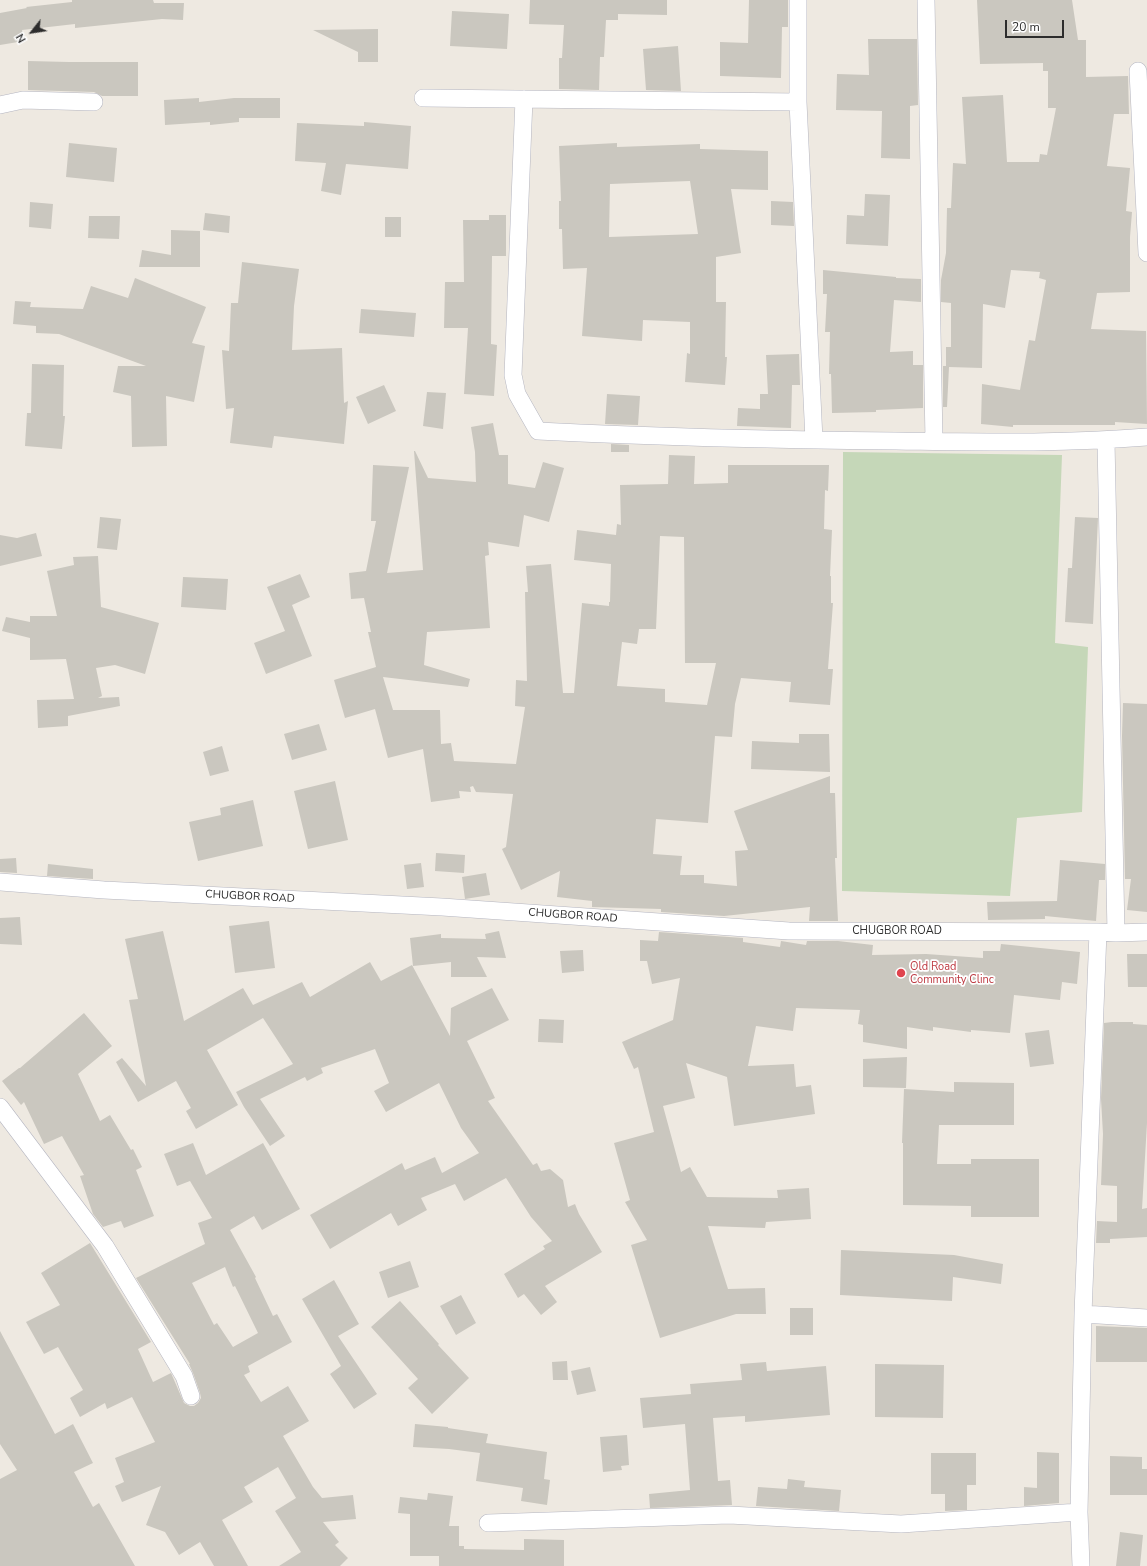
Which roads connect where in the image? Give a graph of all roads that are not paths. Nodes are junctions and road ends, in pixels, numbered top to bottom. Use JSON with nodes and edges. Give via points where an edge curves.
{"nodes":[{"id":1,"x":798,"y":0,"type":"edge"},
{"id":2,"x":926,"y":0,"type":"edge"},
{"id":3,"x":1138,"y":71,"type":"dead end"},
{"id":4,"x":423,"y":98,"type":"dead end"},
{"id":5,"x":524,"y":99,"type":"junction"},
{"id":6,"x":94,"y":102,"type":"dead end"},
{"id":7,"x":798,"y":102,"type":"junction"},
{"id":8,"x":0,"y":105,"type":"edge"},
{"id":9,"x":1147,"y":253,"type":"edge"},
{"id":10,"x":1147,"y":437,"type":"edge"},
{"id":11,"x":814,"y":440,"type":"junction"},
{"id":12,"x":934,"y":441,"type":"junction"},
{"id":13,"x":1106,"y":441,"type":"junction"},
{"id":14,"x":0,"y":882,"type":"edge"},
{"id":15,"x":1098,"y":932,"type":"junction"},
{"id":16,"x":1147,"y":932,"type":"edge"},
{"id":17,"x":1116,"y":933,"type":"junction"},
{"id":18,"x":0,"y":1107,"type":"edge"},
{"id":19,"x":1083,"y":1314,"type":"junction"},
{"id":20,"x":1147,"y":1318,"type":"edge"},
{"id":21,"x":191,"y":1396,"type":"dead end"},
{"id":22,"x":1079,"y":1512,"type":"junction"},
{"id":23,"x":488,"y":1523,"type":"dead end"},
{"id":24,"x":1081,"y":1566,"type":"edge"}],
"edges":[{"from":1,"to":7,"type":"street"},
{"from":2,"to":12,"type":"street"},
{"from":3,"to":9,"type":"street"},
{"from":4,"to":5,"type":"street"},
{"from":5,"to":7,"type":"street"},
{"from":5,"to":11,"type":"street","via":[[513,375],[517,394],[538,431]]},
{"from":6,"to":8,"type":"street","via":[[23,100]]},
{"from":7,"to":11,"type":"street"},
{"from":10,"to":13,"type":"street"},
{"from":11,"to":12,"type":"street"},
{"from":12,"to":13,"type":"street"},
{"from":13,"to":17,"type":"street"},
{"from":14,"to":15,"type":"street","name":"CHUGBOR ROAD","via":[[104,890],[442,907],[789,931]]},
{"from":15,"to":17,"type":"street","name":"CHUGBOR ROAD"},
{"from":15,"to":19,"type":"street"},
{"from":16,"to":17,"type":"street","name":"CHUGBOR ROAD"},
{"from":18,"to":21,"type":"street","via":[[105,1246],[184,1376]]},
{"from":19,"to":20,"type":"street"},
{"from":19,"to":22,"type":"street"},
{"from":22,"to":23,"type":"street","via":[[900,1524],[729,1515]]},
{"from":22,"to":24,"type":"street"}]}
